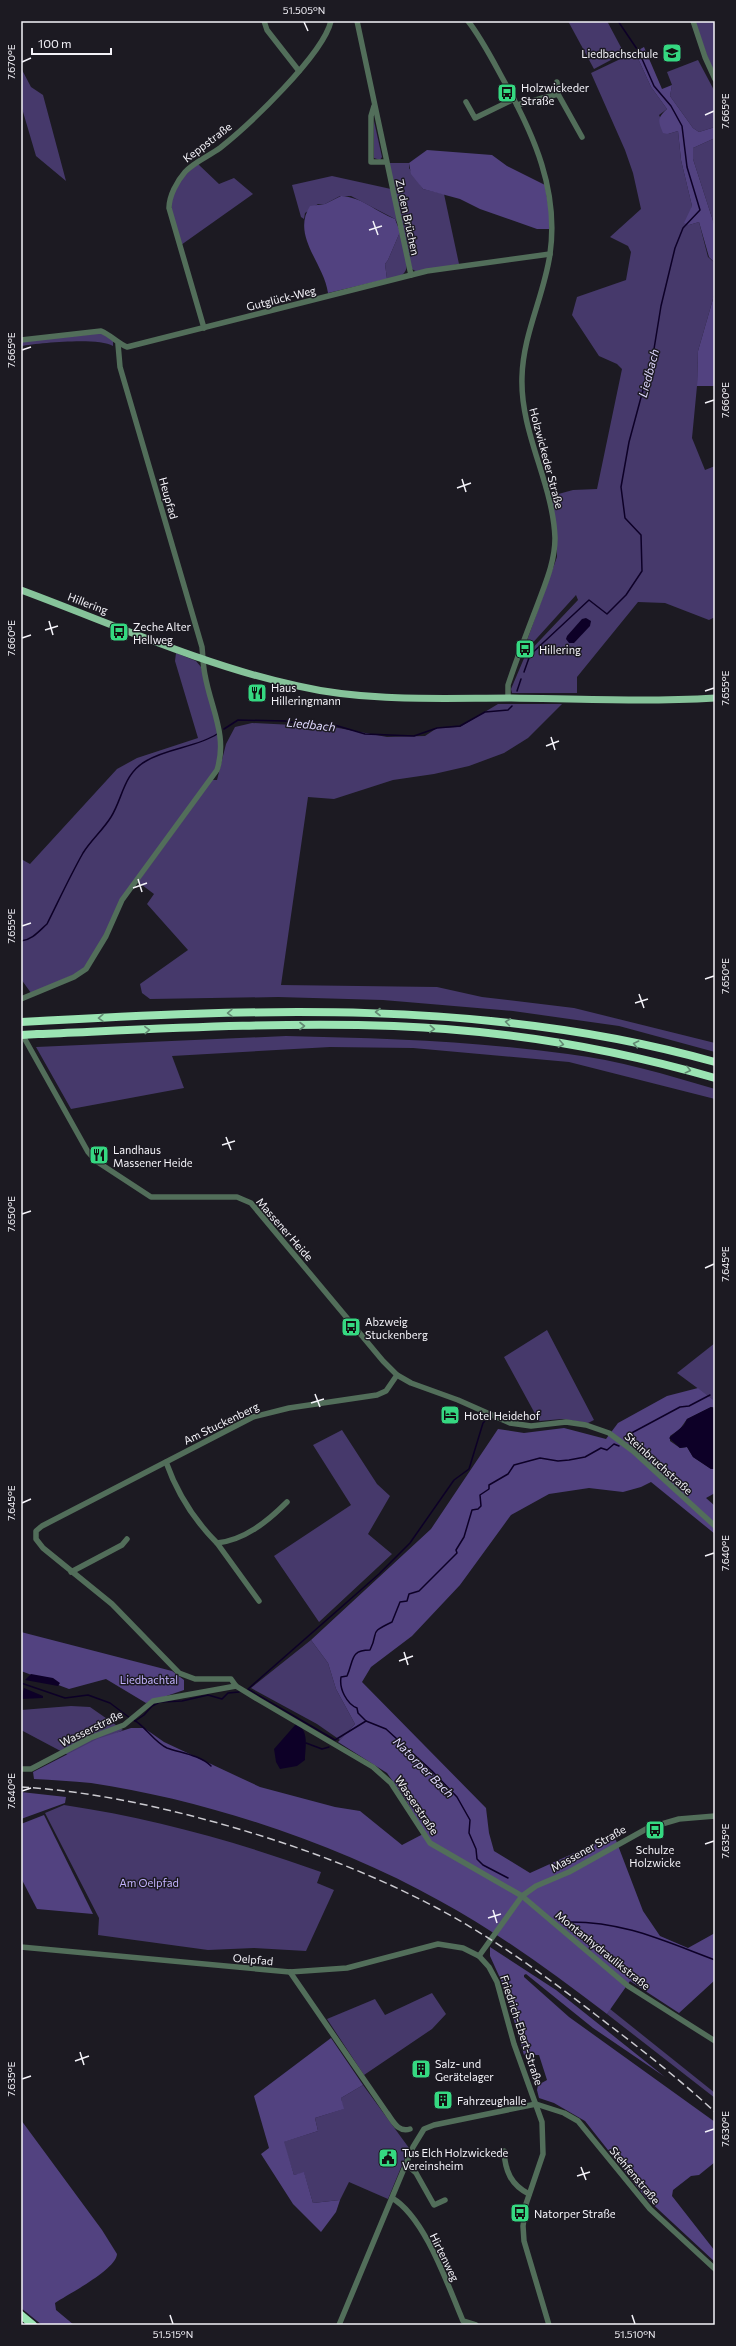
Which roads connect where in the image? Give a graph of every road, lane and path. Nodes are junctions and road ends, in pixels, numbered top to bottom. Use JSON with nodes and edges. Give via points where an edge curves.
{"nodes":[{"id":1,"x":264,"y":21,"type":"edge"},
{"id":2,"x":331,"y":21,"type":"edge"},
{"id":3,"x":357,"y":21,"type":"edge"},
{"id":4,"x":468,"y":21,"type":"edge"},
{"id":5,"x":693,"y":21,"type":"edge"},
{"id":6,"x":299,"y":71,"type":"junction"},
{"id":7,"x":715,"y":79,"type":"edge"},
{"id":8,"x":557,"y":82,"type":"dead end"},
{"id":9,"x":558,"y":94,"type":"junction"},
{"id":10,"x":514,"y":99,"type":"junction"},
{"id":11,"x":466,"y":102,"type":"dead end"},
{"id":12,"x":517,"y":105,"type":"junction"},
{"id":13,"x":374,"y":106,"type":"junction"},
{"id":14,"x":582,"y":137,"type":"dead end"},
{"id":15,"x":386,"y":162,"type":"junction"},
{"id":16,"x":550,"y":254,"type":"junction"},
{"id":17,"x":411,"y":275,"type":"junction"},
{"id":18,"x":204,"y":328,"type":"junction"},
{"id":19,"x":21,"y":340,"type":"edge"},
{"id":20,"x":118,"y":344,"type":"junction"},
{"id":21,"x":21,"y":590,"type":"edge"},
{"id":22,"x":203,"y":658,"type":"junction"},
{"id":23,"x":508,"y":698,"type":"junction"},
{"id":24,"x":715,"y":698,"type":"edge"},
{"id":25,"x":21,"y":999,"type":"edge"},
{"id":26,"x":24,"y":1022,"type":"edge"},
{"id":27,"x":21,"y":1033,"type":"edge"},
{"id":28,"x":715,"y":1062,"type":"edge"},
{"id":29,"x":715,"y":1078,"type":"edge"},
{"id":30,"x":397,"y":1375,"type":"junction"},
{"id":31,"x":491,"y":1415,"type":"joint"},
{"id":32,"x":166,"y":1462,"type":"junction"},
{"id":33,"x":287,"y":1502,"type":"dead end"},
{"id":34,"x":715,"y":1526,"type":"edge"},
{"id":35,"x":127,"y":1540,"type":"dead end"},
{"id":36,"x":217,"y":1543,"type":"junction"},
{"id":37,"x":71,"y":1572,"type":"junction"},
{"id":38,"x":259,"y":1601,"type":"dead end"},
{"id":39,"x":236,"y":1684,"type":"junction"},
{"id":40,"x":21,"y":1769,"type":"edge"},
{"id":41,"x":715,"y":1816,"type":"edge"},
{"id":42,"x":522,"y":1896,"type":"junction"},
{"id":43,"x":21,"y":1947,"type":"edge"},
{"id":44,"x":479,"y":1956,"type":"junction"},
{"id":45,"x":290,"y":1972,"type":"junction"},
{"id":46,"x":715,"y":2041,"type":"edge"},
{"id":47,"x":536,"y":2104,"type":"junction"},
{"id":48,"x":410,"y":2130,"type":"dead end"},
{"id":49,"x":504,"y":2151,"type":"dead end"},
{"id":50,"x":406,"y":2164,"type":"junction"},
{"id":51,"x":529,"y":2194,"type":"junction"},
{"id":52,"x":392,"y":2198,"type":"junction"},
{"id":53,"x":445,"y":2200,"type":"dead end"},
{"id":54,"x":715,"y":2269,"type":"edge"},
{"id":55,"x":21,"y":2315,"type":"edge"},
{"id":56,"x":33,"y":2325,"type":"edge"},
{"id":57,"x":339,"y":2325,"type":"edge"},
{"id":58,"x":476,"y":2325,"type":"edge"},
{"id":59,"x":549,"y":2325,"type":"edge"}],
"edges":[{"from":1,"to":6,"type":"street","via":[[267,30]]},
{"from":2,"to":6,"type":"street","name":"Keppstraße","via":[[326,37]]},
{"from":3,"to":13,"type":"street","name":"Zu den Brüchen"},
{"from":4,"to":10,"type":"street","name":"Holzwickeder Straße"},
{"from":5,"to":7,"type":"street"},
{"from":6,"to":18,"type":"street","name":"Keppstraße","via":[[229,140],[185,172],[169,200],[169,208]]},
{"from":8,"to":9,"type":"street"},
{"from":9,"to":12,"type":"street"},
{"from":9,"to":14,"type":"street"},
{"from":10,"to":11,"type":"street","via":[[475,118]]},
{"from":10,"to":12,"type":"street","name":"Holzwickeder Straße"},
{"from":12,"to":16,"type":"street","name":"Holzwickeder Straße","via":[[536,144],[547,182],[551,209]]},
{"from":13,"to":15,"type":"street","name":"Zu den Brüchen"},
{"from":13,"to":15,"type":"street","name":"Zu den Brüchen","via":[[371,116],[371,162]]},
{"from":15,"to":17,"type":"street","name":"Zu den Brüchen"},
{"from":16,"to":17,"type":"street","name":"Gutglück-Weg"},
{"from":16,"to":23,"type":"street","name":"Holzwickeder Straße","via":[[526,340],[522,392],[527,423],[551,510],[555,549],[508,685]]},
{"from":17,"to":18,"type":"street","name":"Gutglück-Weg"},
{"from":18,"to":20,"type":"street","name":"Gutglück-Weg","via":[[127,347]]},
{"from":19,"to":20,"type":"street","via":[[101,331]]},
{"from":20,"to":22,"type":"street","name":"Heupfad","via":[[120,367]]},
{"from":21,"to":22,"type":"main road","name":"Hillering"},
{"from":22,"to":23,"type":"main road","name":"Hillering","via":[[257,676],[339,694]]},
{"from":22,"to":25,"type":"street","name":"Heupfad","via":[[220,732],[221,746],[217,770],[122,900],[106,936],[86,969],[74,977]]},
{"from":23,"to":24,"type":"main road","name":"Hillering"},
{"from":28,"to":26,"type":"highway","one_way":true,"via":[[616,1039],[552,1028],[504,1021],[395,1012],[269,1011]]},
{"from":27,"to":29,"type":"highway","one_way":true,"bridge":true,"via":[[263,1025],[394,1026],[502,1035],[549,1042],[613,1053]]},
{"from":27,"to":30,"type":"street","name":"Massener Heide","via":[[88,1152],[96,1161],[151,1197],[237,1197],[251,1203]]},
{"from":30,"to":31,"type":"street","name":"Massener Heide"},
{"from":30,"to":32,"type":"street","name":"Am Stuckenberg","via":[[382,1394],[260,1414]]},
{"from":31,"to":34,"type":"street","name":"Steinbruchstraße","via":[[517,1425],[566,1422],[586,1425],[609,1433]]},
{"from":32,"to":36,"type":"street","via":[[174,1486]]},
{"from":32,"to":37,"type":"street","name":"Am Stuckenberg","via":[[37,1529],[35,1533],[38,1543]]},
{"from":33,"to":36,"type":"street","via":[[243,1536]]},
{"from":35,"to":37,"type":"street"},
{"from":36,"to":38,"type":"street"},
{"from":37,"to":39,"type":"street","name":"Am Stuckenberg","via":[[112,1604],[179,1673],[189,1678],[228,1678]]},
{"from":39,"to":40,"type":"street","name":"Wasserstraße","via":[[157,1700],[146,1705],[129,1722],[90,1738],[31,1768]]},
{"from":39,"to":42,"type":"street","name":"Wasserstraße","via":[[373,1767],[391,1783],[430,1842]]},
{"from":41,"to":42,"type":"street","name":"Massener Straße","via":[[679,1819],[648,1828],[569,1872],[536,1886]]},
{"from":42,"to":44,"type":"street","name":"Massener Straße"},
{"from":42,"to":46,"type":"street","name":"Montanhydraulikstraße","via":[[628,1986]]},
{"from":43,"to":45,"type":"street","name":"Oelpfad"},
{"from":44,"to":45,"type":"street","name":"Oelpfad","via":[[463,1948],[438,1944],[347,1968]]},
{"from":44,"to":47,"type":"street","name":"Friedrich-Ebert-Straße","via":[[497,1982],[514,2044]]},
{"from":45,"to":48,"type":"street","via":[[387,2113],[400,2129]]},
{"from":47,"to":50,"type":"street","via":[[428,2127],[421,2133]]},
{"from":47,"to":51,"type":"street","via":[[544,2137],[543,2154]]},
{"from":47,"to":54,"type":"street","name":"Stehfenstraße","via":[[564,2113],[578,2121],[650,2210]]},
{"from":49,"to":51,"type":"street","via":[[508,2175],[514,2184]]},
{"from":50,"to":52,"type":"street"},
{"from":50,"to":53,"type":"street","via":[[416,2173],[434,2205]]},
{"from":51,"to":59,"type":"street","via":[[524,2214],[524,2241]]},
{"from":52,"to":57,"type":"street"},
{"from":52,"to":58,"type":"street","name":"Hirtenweg","via":[[409,2211],[433,2252],[463,2321]]},
{"from":55,"to":56,"type":"highway"}]}
